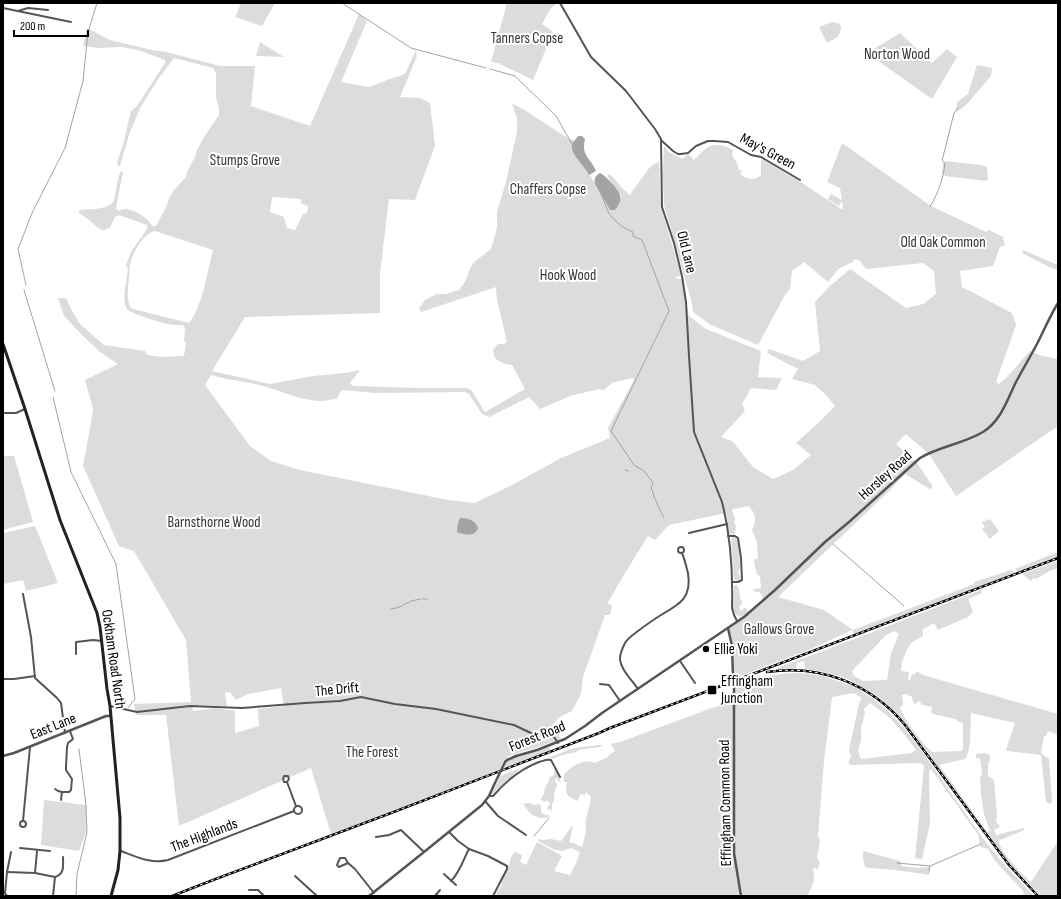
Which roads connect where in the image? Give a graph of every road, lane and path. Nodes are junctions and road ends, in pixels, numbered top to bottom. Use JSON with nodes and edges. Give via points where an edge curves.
{"nodes":[{"id":1,"x":560,"y":3,"type":"edge"},
{"id":2,"x":3,"y":8,"type":"edge"},
{"id":3,"x":48,"y":10,"type":"dead end"},
{"id":4,"x":17,"y":11,"type":"junction"},
{"id":5,"x":71,"y":22,"type":"dead end"},
{"id":6,"x":662,"y":140,"type":"junction"},
{"id":7,"x":800,"y":180,"type":"dead end"},
{"id":8,"x":1058,"y":303,"type":"edge"},
{"id":9,"x":3,"y":344,"type":"edge"},
{"id":10,"x":25,"y":409,"type":"junction"},
{"id":11,"x":3,"y":413,"type":"edge"},
{"id":12,"x":727,"y":524,"type":"junction"},
{"id":13,"x":689,"y":533,"type":"dead end"},
{"id":14,"x":728,"y":536,"type":"junction"},
{"id":15,"x":682,"y":553,"type":"dead end"},
{"id":16,"x":732,"y":582,"type":"junction"},
{"id":17,"x":23,"y":594,"type":"dead end"},
{"id":18,"x":737,"y":621,"type":"junction"},
{"id":19,"x":728,"y":628,"type":"junction"},
{"id":20,"x":724,"y":630,"type":"junction"},
{"id":21,"x":729,"y":635,"type":"junction"},
{"id":22,"x":102,"y":641,"type":"junction"},
{"id":23,"x":76,"y":654,"type":"dead end"},
{"id":24,"x":680,"y":661,"type":"junction"},
{"id":25,"x":35,"y":676,"type":"junction"},
{"id":26,"x":3,"y":679,"type":"edge"},
{"id":27,"x":696,"y":683,"type":"dead end"},
{"id":28,"x":600,"y":684,"type":"dead end"},
{"id":29,"x":638,"y":689,"type":"junction"},
{"id":30,"x":621,"y":701,"type":"junction"},
{"id":31,"x":110,"y":706,"type":"junction"},
{"id":32,"x":111,"y":716,"type":"junction"},
{"id":33,"x":70,"y":731,"type":"junction"},
{"id":34,"x":65,"y":733,"type":"junction"},
{"id":35,"x":558,"y":742,"type":"junction"},
{"id":36,"x":30,"y":747,"type":"junction"},
{"id":37,"x":3,"y":756,"type":"edge"},
{"id":38,"x":560,"y":777,"type":"dead end"},
{"id":39,"x":288,"y":782,"type":"dead end"},
{"id":40,"x":55,"y":789,"type":"dead end"},
{"id":41,"x":62,"y":792,"type":"junction"},
{"id":42,"x":489,"y":796,"type":"junction"},
{"id":43,"x":61,"y":800,"type":"dead end"},
{"id":44,"x":485,"y":801,"type":"junction"},
{"id":45,"x":296,"y":806,"type":"junction"},
{"id":46,"x":294,"y":811,"type":"junction"},
{"id":47,"x":23,"y":821,"type":"dead end"},
{"id":48,"x":449,"y":832,"type":"junction"},
{"id":49,"x":526,"y":835,"type":"dead end"},
{"id":50,"x":376,"y":837,"type":"dead end"},
{"id":51,"x":20,"y":848,"type":"dead end"},
{"id":52,"x":469,"y":849,"type":"junction"},
{"id":53,"x":37,"y":850,"type":"junction"},
{"id":54,"x":50,"y":851,"type":"dead end"},
{"id":55,"x":120,"y":851,"type":"junction"},
{"id":56,"x":11,"y":852,"type":"dead end"},
{"id":57,"x":424,"y":852,"type":"junction"},
{"id":58,"x":63,"y":857,"type":"dead end"},
{"id":59,"x":348,"y":863,"type":"junction"},
{"id":60,"x":7,"y":872,"type":"junction"},
{"id":61,"x":35,"y":873,"type":"junction"},
{"id":62,"x":444,"y":874,"type":"dead end"},
{"id":63,"x":295,"y":876,"type":"dead end"},
{"id":64,"x":55,"y":877,"type":"junction"},
{"id":65,"x":451,"y":881,"type":"junction"},
{"id":66,"x":456,"y":885,"type":"dead end"},
{"id":67,"x":249,"y":890,"type":"dead end"},
{"id":68,"x":440,"y":890,"type":"dead end"},
{"id":69,"x":374,"y":893,"type":"junction"},
{"id":70,"x":7,"y":896,"type":"edge"},
{"id":71,"x":53,"y":896,"type":"edge"},
{"id":72,"x":111,"y":896,"type":"edge"},
{"id":73,"x":264,"y":896,"type":"edge"},
{"id":74,"x":317,"y":896,"type":"edge"},
{"id":75,"x":369,"y":896,"type":"edge"},
{"id":76,"x":435,"y":896,"type":"edge"},
{"id":77,"x":493,"y":896,"type":"edge"},
{"id":78,"x":742,"y":896,"type":"edge"}],
"edges":[{"from":1,"to":6,"type":"street","via":[[590,57],[626,91]]},
{"from":2,"to":4,"type":"street"},
{"from":3,"to":4,"type":"street","via":[[28,8]]},
{"from":4,"to":5,"type":"street"},
{"from":6,"to":7,"type":"street","name":"May's Green","via":[[678,154],[688,153],[708,141],[729,143],[752,156],[761,157]]},
{"from":6,"to":12,"type":"street","name":"Old Lane","via":[[662,206],[674,243],[684,289],[694,432],[722,502]]},
{"from":8,"to":18,"type":"street","name":"Horsley Road","via":[[995,422],[984,432],[920,458],[825,542],[776,590]]},
{"from":9,"to":10,"type":"main road","name":"Ockham Road North"},
{"from":10,"to":11,"type":"street","via":[[16,413]]},
{"from":10,"to":22,"type":"main road","name":"Ockham Road North","via":[[60,520],[98,612]]},
{"from":12,"to":13,"type":"street"},
{"from":12,"to":14,"type":"street","name":"Old Lane"},
{"from":14,"to":16,"type":"street","name":"Old Lane"},
{"from":14,"to":16,"type":"street","via":[[738,538],[741,558],[742,580]]},
{"from":15,"to":29,"type":"street","via":[[689,582],[685,597],[677,606],[630,637],[621,652],[623,667]]},
{"from":16,"to":18,"type":"street","name":"Old Lane","via":[[732,608]]},
{"from":17,"to":25,"type":"street","via":[[32,641]]},
{"from":18,"to":19,"type":"street","name":"Forest Road"},
{"from":19,"to":20,"type":"street","name":"Forest Road"},
{"from":19,"to":21,"type":"street","name":"Effingham Common Road"},
{"from":20,"to":21,"type":"street"},
{"from":20,"to":24,"type":"street","name":"Forest Road"},
{"from":21,"to":78,"type":"street","name":"Effingham Common Road","bridge":true,"via":[[734,677],[734,853]]},
{"from":22,"to":23,"type":"street","via":[[76,642]]},
{"from":22,"to":31,"type":"main road","name":"Ockham Road North"},
{"from":24,"to":27,"type":"street"},
{"from":24,"to":29,"type":"street","name":"Forest Road"},
{"from":25,"to":26,"type":"street"},
{"from":25,"to":34,"type":"street","via":[[37,681],[61,703]]},
{"from":28,"to":30,"type":"street","via":[[609,685]]},
{"from":29,"to":30,"type":"street","name":"Forest Road"},
{"from":30,"to":35,"type":"street","name":"Forest Road"},
{"from":31,"to":32,"type":"main road","name":"Ockham Road North"},
{"from":31,"to":35,"type":"street","name":"The Drift","via":[[137,712],[190,706],[242,708],[362,697],[514,725],[535,735],[550,733]]},
{"from":32,"to":33,"type":"street","name":"East Lane"},
{"from":32,"to":55,"type":"main road","name":"Ockham Road North","via":[[120,815]]},
{"from":33,"to":34,"type":"street","name":"East Lane"},
{"from":33,"to":41,"type":"street","via":[[73,739],[67,747],[66,768],[72,778],[72,789],[71,792]]},
{"from":34,"to":36,"type":"street","name":"East Lane"},
{"from":35,"to":42,"type":"street","name":"Forest Road","bridge":true,"via":[[507,760]]},
{"from":36,"to":37,"type":"street","name":"East Lane"},
{"from":36,"to":47,"type":"street"},
{"from":38,"to":42,"type":"street","via":[[551,760],[546,760],[519,771],[493,796]]},
{"from":39,"to":45,"type":"street"},
{"from":40,"to":41,"type":"street"},
{"from":41,"to":43,"type":"street"},
{"from":42,"to":44,"type":"street","name":"Forest Road"},
{"from":44,"to":48,"type":"street","name":"Forest Road"},
{"from":44,"to":49,"type":"street","via":[[498,816]]},
{"from":45,"to":46,"type":"street"},
{"from":45,"to":46,"type":"street","via":[[301,807],[302,811],[298,814]]},
{"from":46,"to":55,"type":"street","name":"The Highlands","via":[[168,860],[149,861]]},
{"from":48,"to":52,"type":"street"},
{"from":48,"to":57,"type":"street","name":"Forest Road"},
{"from":50,"to":57,"type":"street","via":[[401,830]]},
{"from":51,"to":53,"type":"street"},
{"from":52,"to":65,"type":"street"},
{"from":52,"to":77,"type":"street","via":[[502,862],[507,867]]},
{"from":53,"to":54,"type":"street"},
{"from":53,"to":61,"type":"street"},
{"from":55,"to":72,"type":"main road","name":"Ockham Road North"},
{"from":56,"to":60,"type":"street"},
{"from":57,"to":69,"type":"street","name":"Forest Road"},
{"from":58,"to":64,"type":"street","via":[[63,870]]},
{"from":59,"to":59,"type":"street","via":[[342,858],[336,865],[339,867]]},
{"from":59,"to":69,"type":"street"},
{"from":60,"to":61,"type":"street"},
{"from":60,"to":70,"type":"street"},
{"from":61,"to":64,"type":"street"},
{"from":62,"to":65,"type":"street"},
{"from":63,"to":74,"type":"street"},
{"from":64,"to":71,"type":"street"},
{"from":65,"to":66,"type":"street"},
{"from":67,"to":73,"type":"street","via":[[258,890]]},
{"from":68,"to":76,"type":"street"},
{"from":69,"to":75,"type":"street","name":"Forest Road"}]}
